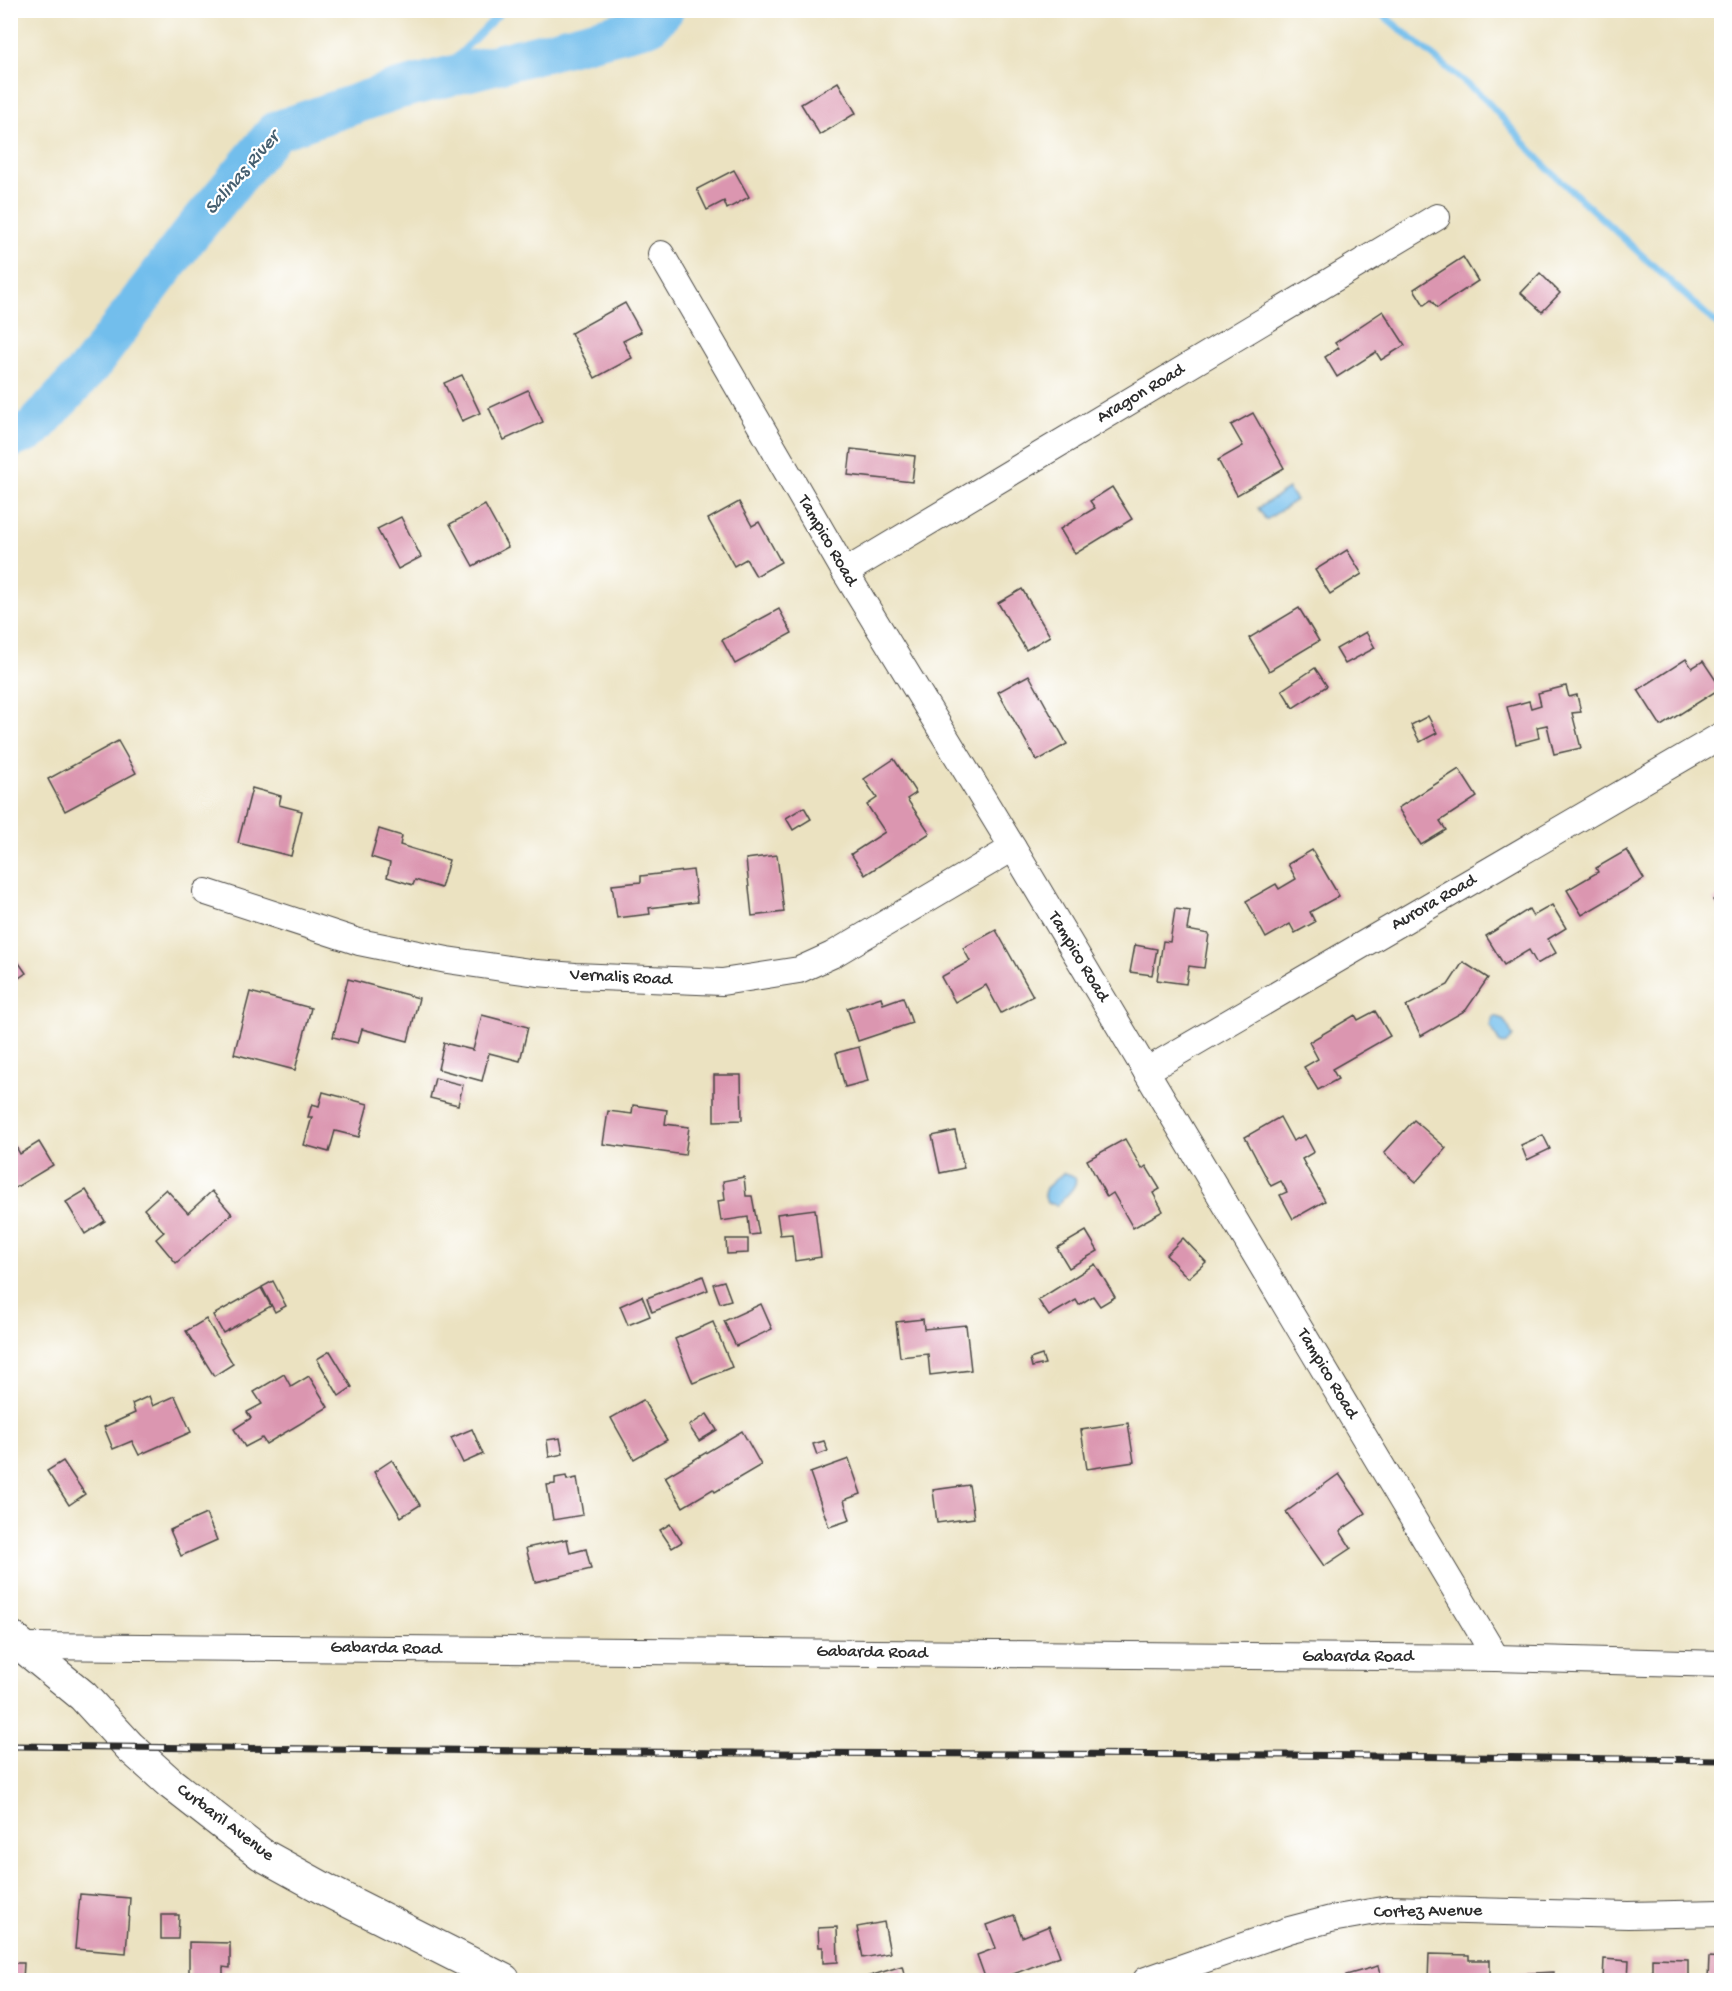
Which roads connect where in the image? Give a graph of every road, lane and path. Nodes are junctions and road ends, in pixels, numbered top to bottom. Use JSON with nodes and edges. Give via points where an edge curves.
{"nodes":[{"id":1,"x":1437,"y":217,"type":"dead end"},
{"id":2,"x":661,"y":254,"type":"dead end"},
{"id":3,"x":845,"y":572,"type":"junction"},
{"id":4,"x":1722,"y":735,"type":"edge"},
{"id":5,"x":1013,"y":848,"type":"junction"},
{"id":6,"x":206,"y":892,"type":"dead end"},
{"id":7,"x":1146,"y":1071,"type":"junction"},
{"id":8,"x":16,"y":1641,"type":"edge"},
{"id":9,"x":1496,"y":1658,"type":"junction"},
{"id":10,"x":1722,"y":1664,"type":"edge"},
{"id":11,"x":1722,"y":1913,"type":"edge"},
{"id":12,"x":504,"y":1980,"type":"edge"},
{"id":13,"x":1146,"y":1980,"type":"edge"}],
"edges":[{"from":1,"to":3,"type":"street","name":"Aragon Road"},
{"from":2,"to":3,"type":"street","name":"Tampico Road"},
{"from":3,"to":5,"type":"street","name":"Tampico Road"},
{"from":4,"to":7,"type":"street","name":"Aurora Road"},
{"from":5,"to":6,"type":"street","name":"Vernalis Road","via":[[832,955],[799,970],[722,982],[537,973],[447,960],[359,942]]},
{"from":5,"to":7,"type":"street","name":"Tampico Road"},
{"from":7,"to":9,"type":"street","name":"Tampico Road"},
{"from":8,"to":9,"type":"street","name":"Gabarda Road"},
{"from":8,"to":12,"type":"street","name":"Curbaril Avenue","via":[[83,1696],[170,1783],[261,1854]]},
{"from":9,"to":10,"type":"street","name":"Gabarda Road"},
{"from":11,"to":13,"type":"street","name":"Cortez Avenue","via":[[1628,1915],[1388,1909],[1331,1918],[1289,1930]]}]}
